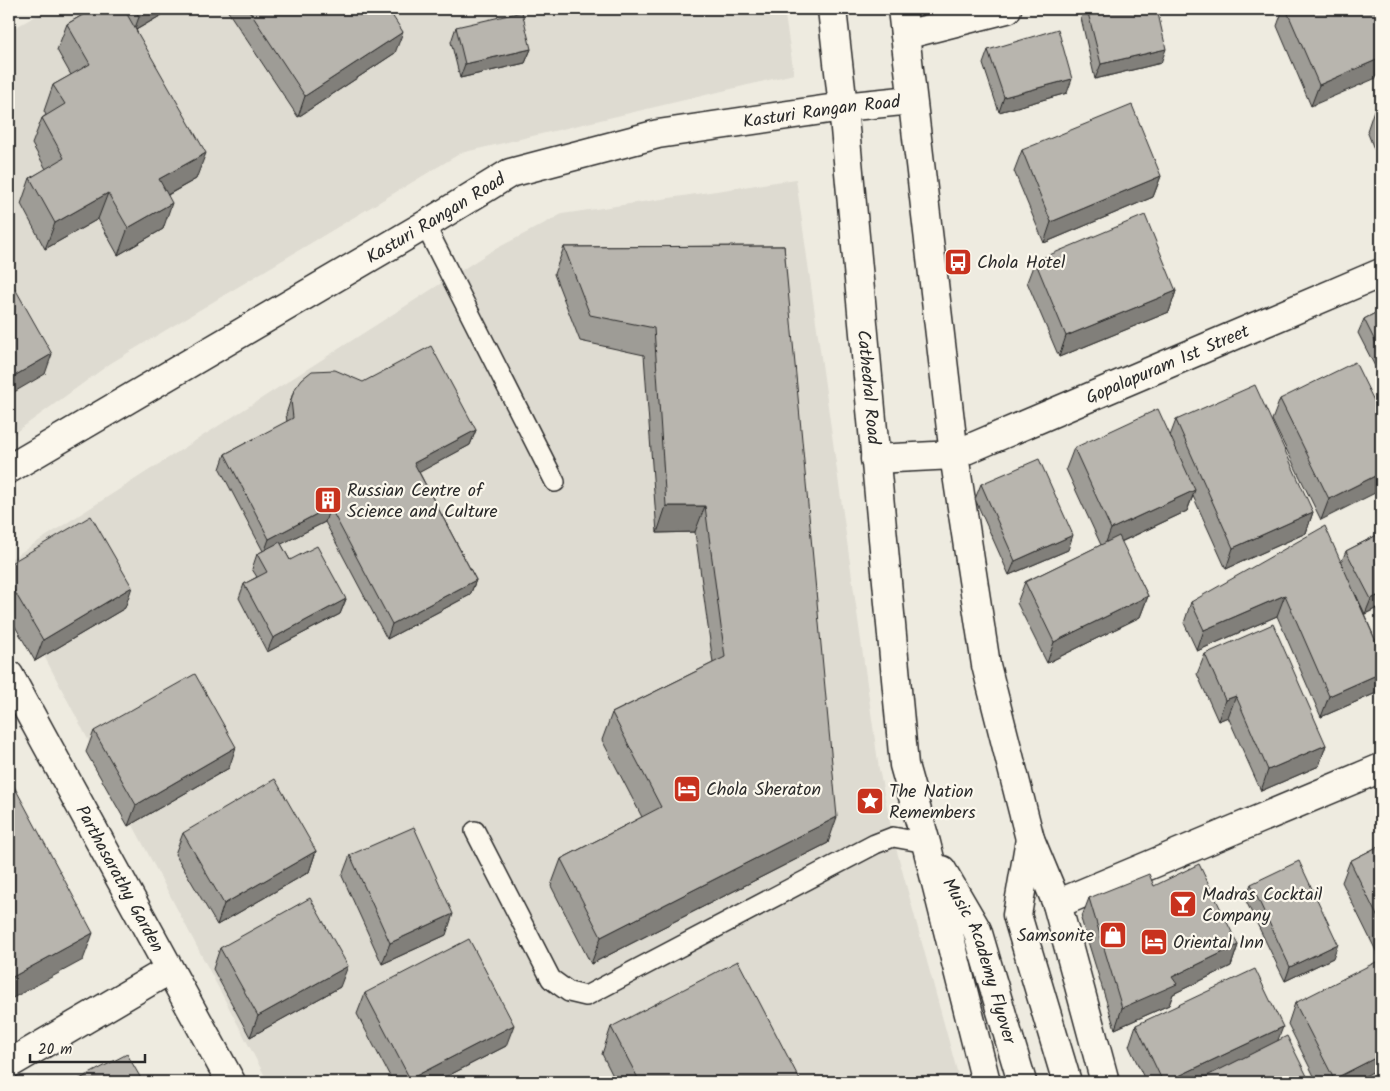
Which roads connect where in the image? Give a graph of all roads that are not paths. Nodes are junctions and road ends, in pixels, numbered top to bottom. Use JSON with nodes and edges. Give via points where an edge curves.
{"nodes":[{"id":1,"x":832,"y":9,"type":"edge"},
{"id":2,"x":902,"y":9,"type":"edge"},
{"id":3,"x":1007,"y":9,"type":"edge"},
{"id":4,"x":905,"y":35,"type":"junction"},
{"id":5,"x":912,"y":100,"type":"junction"},
{"id":6,"x":843,"y":107,"type":"junction"},
{"id":7,"x":425,"y":225,"type":"junction"},
{"id":8,"x":1381,"y":273,"type":"edge"},
{"id":9,"x":954,"y":455,"type":"junction"},
{"id":10,"x":875,"y":460,"type":"junction"},
{"id":11,"x":9,"y":469,"type":"edge"},
{"id":12,"x":555,"y":482,"type":"dead end"},
{"id":13,"x":9,"y":675,"type":"edge"},
{"id":14,"x":1381,"y":768,"type":"edge"},
{"id":15,"x":476,"y":831,"type":"dead end"},
{"id":16,"x":1030,"y":839,"type":"junction"},
{"id":17,"x":926,"y":843,"type":"junction"},
{"id":18,"x":1057,"y":904,"type":"junction"},
{"id":19,"x":169,"y":970,"type":"junction"},
{"id":20,"x":9,"y":1064,"type":"edge"},
{"id":21,"x":231,"y":1082,"type":"edge"},
{"id":22,"x":986,"y":1082,"type":"edge"},
{"id":23,"x":1022,"y":1082,"type":"edge"},
{"id":24,"x":1067,"y":1082,"type":"edge"},
{"id":25,"x":1106,"y":1082,"type":"edge"}],
"edges":[{"from":1,"to":6,"type":"main road","name":"Cathedral Road"},
{"from":2,"to":4,"type":"main road"},
{"from":3,"to":4,"type":"main road"},
{"from":4,"to":5,"type":"main road"},
{"from":5,"to":6,"type":"main road","name":"Kasturi Rangan Road"},
{"from":5,"to":9,"type":"main road"},
{"from":6,"to":7,"type":"main road","name":"Kasturi Rangan Road","via":[[658,134],[510,173]]},
{"from":6,"to":10,"type":"main road","name":"Cathedral Road"},
{"from":7,"to":11,"type":"main road","name":"Kasturi Rangan Road"},
{"from":7,"to":12,"type":"lane"},
{"from":8,"to":9,"type":"main road","name":"Gopalapuram 1st Street"},
{"from":9,"to":10,"type":"main road","name":"Gopalapuram 1st Street"},
{"from":9,"to":16,"type":"main road","via":[[986,665]]},
{"from":10,"to":17,"type":"main road","name":"Cathedral Road","via":[[904,765]]},
{"from":13,"to":19,"type":"main road","name":"Parthasarathy Garden"},
{"from":14,"to":18,"type":"main road"},
{"from":15,"to":17,"type":"lane","via":[[551,979],[569,992],[586,996],[875,844],[893,837]]},
{"from":16,"to":18,"type":"main road"},
{"from":16,"to":24,"type":"main road","via":[[1017,915]]},
{"from":17,"to":22,"type":"main road"},
{"from":17,"to":23,"type":"main road","name":"Music Academy Flyover","via":[[977,930]]},
{"from":18,"to":25,"type":"main road"},
{"from":19,"to":20,"type":"main road"},
{"from":19,"to":21,"type":"main road","name":"Parthasarathy Garden"}]}
